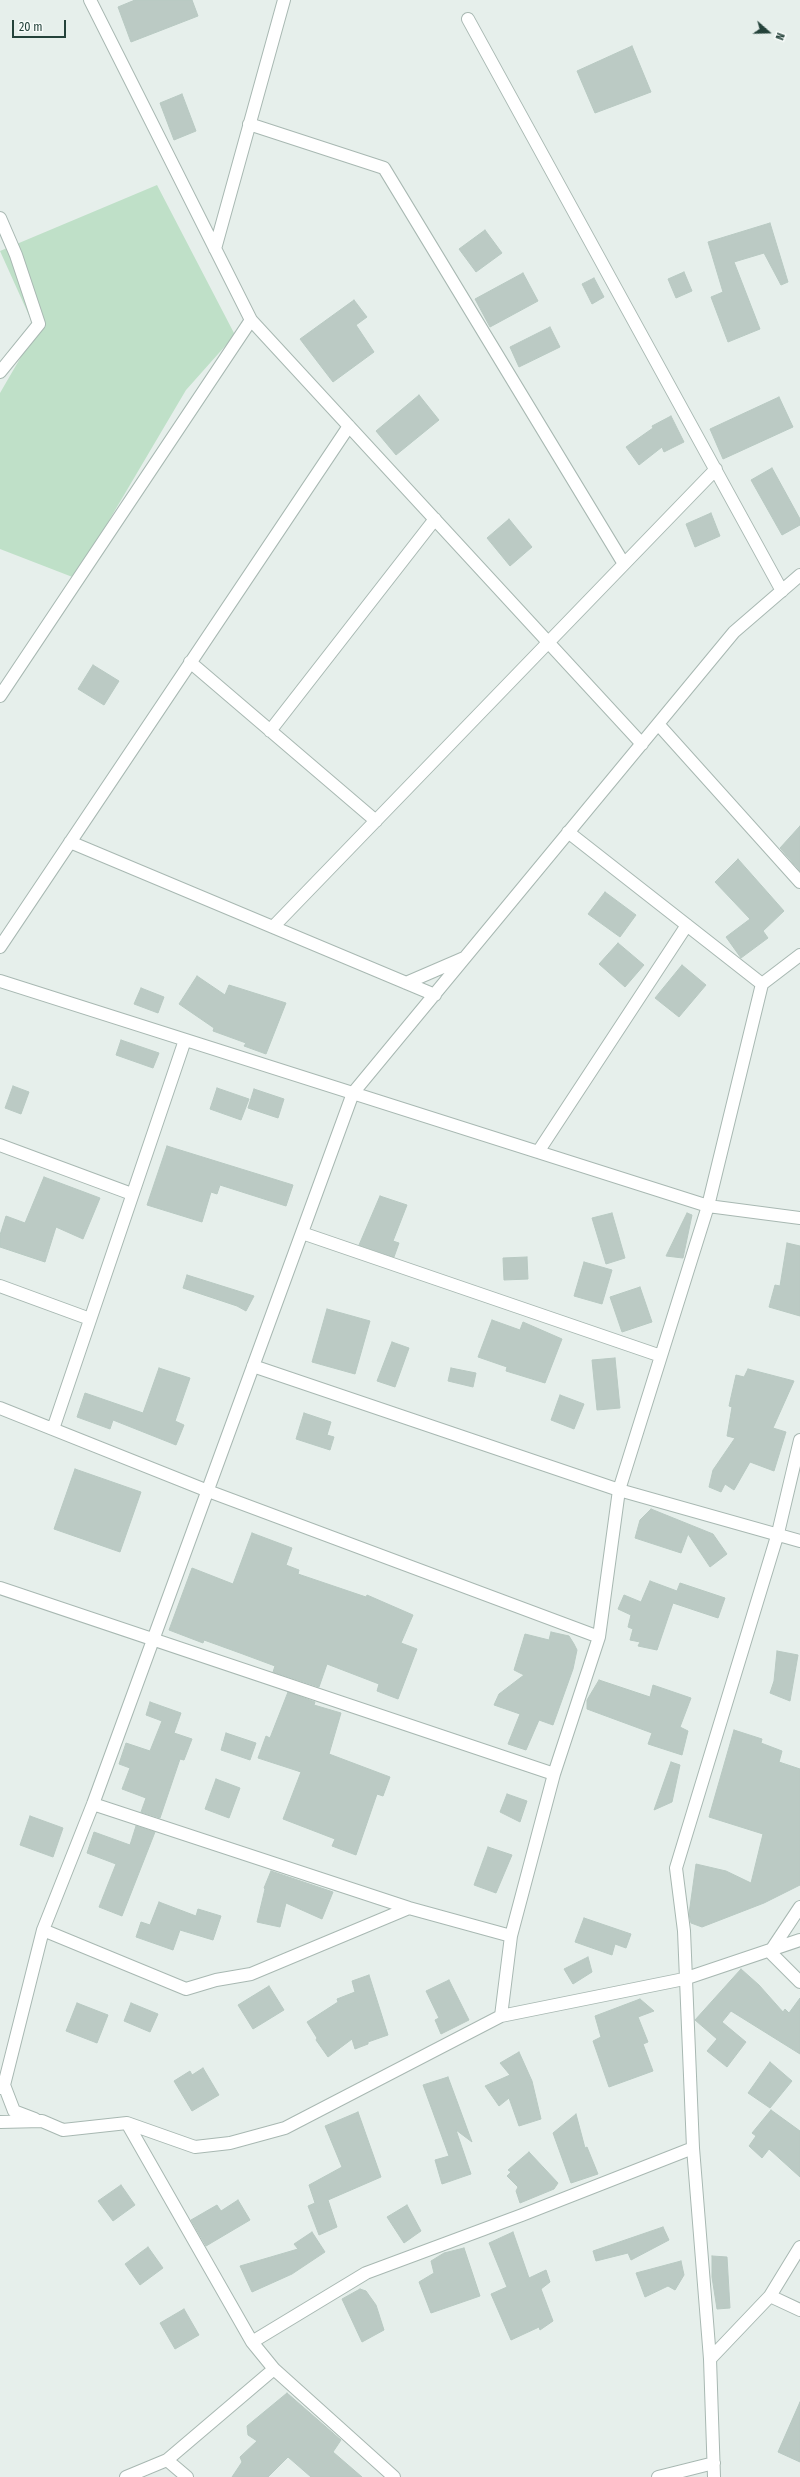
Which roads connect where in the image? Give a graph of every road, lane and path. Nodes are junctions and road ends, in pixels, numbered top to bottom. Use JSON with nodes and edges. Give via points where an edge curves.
{"nodes":[{"id":1,"x":90,"y":0,"type":"edge"},
{"id":2,"x":284,"y":0,"type":"edge"},
{"id":3,"x":468,"y":19,"type":"dead end"},
{"id":4,"x":249,"y":124,"type":"junction"},
{"id":5,"x":0,"y":218,"type":"edge"},
{"id":6,"x":215,"y":249,"type":"junction"},
{"id":7,"x":251,"y":320,"type":"junction"},
{"id":8,"x":0,"y":372,"type":"edge"},
{"id":9,"x":349,"y":426,"type":"junction"},
{"id":10,"x":716,"y":469,"type":"junction"},
{"id":11,"x":435,"y":519,"type":"junction"},
{"id":12,"x":624,"y":564,"type":"junction"},
{"id":13,"x":800,"y":575,"type":"edge"},
{"id":14,"x":782,"y":591,"type":"junction"},
{"id":15,"x":548,"y":642,"type":"junction"},
{"id":16,"x":190,"y":662,"type":"junction"},
{"id":17,"x":0,"y":696,"type":"edge"},
{"id":18,"x":658,"y":724,"type":"junction"},
{"id":19,"x":270,"y":731,"type":"junction"},
{"id":20,"x":642,"y":744,"type":"junction"},
{"id":21,"x":376,"y":821,"type":"junction"},
{"id":22,"x":568,"y":832,"type":"junction"},
{"id":23,"x":70,"y":842,"type":"junction"},
{"id":24,"x":800,"y":882,"type":"edge"},
{"id":25,"x":687,"y":925,"type":"junction"},
{"id":26,"x":273,"y":927,"type":"junction"},
{"id":27,"x":0,"y":947,"type":"edge"},
{"id":28,"x":800,"y":955,"type":"edge"},
{"id":29,"x":466,"y":957,"type":"junction"},
{"id":30,"x":0,"y":981,"type":"edge"},
{"id":31,"x":406,"y":983,"type":"junction"},
{"id":32,"x":762,"y":984,"type":"junction"},
{"id":33,"x":435,"y":995,"type":"junction"},
{"id":34,"x":185,"y":1040,"type":"junction"},
{"id":35,"x":353,"y":1093,"type":"junction"},
{"id":36,"x":0,"y":1145,"type":"edge"},
{"id":37,"x":538,"y":1152,"type":"junction"},
{"id":38,"x":132,"y":1194,"type":"junction"},
{"id":39,"x":708,"y":1206,"type":"junction"},
{"id":40,"x":800,"y":1218,"type":"edge"},
{"id":41,"x":302,"y":1233,"type":"junction"},
{"id":42,"x":0,"y":1286,"type":"edge"},
{"id":43,"x":90,"y":1319,"type":"junction"},
{"id":44,"x":661,"y":1356,"type":"junction"},
{"id":45,"x":253,"y":1366,"type":"junction"},
{"id":46,"x":0,"y":1408,"type":"edge"},
{"id":47,"x":53,"y":1429,"type":"junction"},
{"id":48,"x":800,"y":1440,"type":"edge"},
{"id":49,"x":619,"y":1490,"type":"junction"},
{"id":50,"x":208,"y":1491,"type":"junction"},
{"id":51,"x":778,"y":1533,"type":"junction"},
{"id":52,"x":800,"y":1541,"type":"edge"},
{"id":53,"x":0,"y":1588,"type":"edge"},
{"id":54,"x":599,"y":1637,"type":"junction"},
{"id":55,"x":154,"y":1638,"type":"junction"},
{"id":56,"x":554,"y":1774,"type":"junction"},
{"id":57,"x":93,"y":1804,"type":"junction"},
{"id":58,"x":800,"y":1907,"type":"edge"},
{"id":59,"x":409,"y":1908,"type":"junction"},
{"id":60,"x":43,"y":1930,"type":"junction"},
{"id":61,"x":511,"y":1936,"type":"junction"},
{"id":62,"x":800,"y":1940,"type":"edge"},
{"id":63,"x":770,"y":1952,"type":"junction"},
{"id":64,"x":684,"y":1980,"type":"junction"},
{"id":65,"x":800,"y":1982,"type":"edge"},
{"id":66,"x":501,"y":2016,"type":"junction"},
{"id":67,"x":2,"y":2086,"type":"edge"},
{"id":68,"x":42,"y":2121,"type":"junction"},
{"id":69,"x":0,"y":2122,"type":"edge"},
{"id":70,"x":127,"y":2123,"type":"junction"},
{"id":71,"x":693,"y":2148,"type":"junction"},
{"id":72,"x":800,"y":2247,"type":"edge"},
{"id":73,"x":770,"y":2296,"type":"junction"},
{"id":74,"x":800,"y":2310,"type":"edge"},
{"id":75,"x":252,"y":2342,"type":"junction"},
{"id":76,"x":710,"y":2359,"type":"junction"},
{"id":77,"x":274,"y":2369,"type":"junction"},
{"id":78,"x":167,"y":2460,"type":"junction"},
{"id":79,"x":714,"y":2463,"type":"junction"},
{"id":80,"x":126,"y":2477,"type":"edge"},
{"id":81,"x":187,"y":2477,"type":"edge"},
{"id":82,"x":394,"y":2477,"type":"edge"},
{"id":83,"x":658,"y":2477,"type":"edge"},
{"id":84,"x":714,"y":2477,"type":"edge"}],
"edges":[{"from":1,"to":6,"type":"street"},
{"from":2,"to":4,"type":"street"},
{"from":3,"to":10,"type":"street"},
{"from":4,"to":6,"type":"street"},
{"from":4,"to":12,"type":"street","via":[[384,168]]},
{"from":5,"to":8,"type":"street","via":[[16,255],[39,324]]},
{"from":6,"to":7,"type":"street"},
{"from":7,"to":9,"type":"street"},
{"from":7,"to":17,"type":"street"},
{"from":9,"to":11,"type":"street"},
{"from":9,"to":16,"type":"street"},
{"from":10,"to":12,"type":"street"},
{"from":10,"to":14,"type":"street"},
{"from":11,"to":15,"type":"street"},
{"from":11,"to":19,"type":"street"},
{"from":12,"to":15,"type":"street"},
{"from":13,"to":14,"type":"street"},
{"from":14,"to":18,"type":"street","via":[[734,632]]},
{"from":15,"to":20,"type":"street"},
{"from":15,"to":21,"type":"street"},
{"from":16,"to":19,"type":"street"},
{"from":16,"to":23,"type":"street"},
{"from":18,"to":20,"type":"street"},
{"from":18,"to":24,"type":"street"},
{"from":19,"to":21,"type":"street"},
{"from":20,"to":22,"type":"street"},
{"from":21,"to":26,"type":"street"},
{"from":22,"to":25,"type":"street"},
{"from":22,"to":29,"type":"street"},
{"from":23,"to":26,"type":"street"},
{"from":23,"to":27,"type":"street"},
{"from":25,"to":32,"type":"street"},
{"from":25,"to":37,"type":"street"},
{"from":26,"to":31,"type":"street"},
{"from":28,"to":32,"type":"street"},
{"from":29,"to":31,"type":"street"},
{"from":29,"to":33,"type":"street"},
{"from":30,"to":34,"type":"street"},
{"from":31,"to":33,"type":"street"},
{"from":32,"to":39,"type":"street"},
{"from":33,"to":35,"type":"street"},
{"from":34,"to":35,"type":"street"},
{"from":34,"to":38,"type":"street"},
{"from":35,"to":37,"type":"street"},
{"from":35,"to":41,"type":"street"},
{"from":36,"to":38,"type":"street"},
{"from":37,"to":39,"type":"street"},
{"from":38,"to":43,"type":"street"},
{"from":39,"to":40,"type":"street"},
{"from":39,"to":44,"type":"street"},
{"from":41,"to":44,"type":"street"},
{"from":41,"to":45,"type":"street"},
{"from":42,"to":43,"type":"street"},
{"from":43,"to":47,"type":"street"},
{"from":44,"to":49,"type":"street"},
{"from":45,"to":49,"type":"street"},
{"from":45,"to":50,"type":"street"},
{"from":46,"to":47,"type":"street"},
{"from":47,"to":50,"type":"street"},
{"from":48,"to":51,"type":"street"},
{"from":49,"to":51,"type":"street"},
{"from":49,"to":54,"type":"street"},
{"from":50,"to":54,"type":"street"},
{"from":50,"to":55,"type":"street"},
{"from":51,"to":52,"type":"street"},
{"from":51,"to":64,"type":"street","via":[[676,1868],[684,1931]]},
{"from":53,"to":55,"type":"street"},
{"from":54,"to":56,"type":"street"},
{"from":55,"to":56,"type":"street"},
{"from":55,"to":57,"type":"street"},
{"from":56,"to":61,"type":"street"},
{"from":57,"to":59,"type":"street"},
{"from":57,"to":60,"type":"street"},
{"from":58,"to":63,"type":"street"},
{"from":59,"to":60,"type":"street","via":[[251,1974],[216,1980],[186,1989]]},
{"from":59,"to":61,"type":"street"},
{"from":60,"to":67,"type":"street"},
{"from":61,"to":66,"type":"street"},
{"from":62,"to":63,"type":"street"},
{"from":63,"to":64,"type":"street"},
{"from":63,"to":65,"type":"street"},
{"from":64,"to":66,"type":"street"},
{"from":64,"to":71,"type":"street"},
{"from":66,"to":70,"type":"street","via":[[285,2128],[244,2140],[195,2147]]},
{"from":67,"to":68,"type":"street","via":[[14,2111]]},
{"from":68,"to":69,"type":"street"},
{"from":68,"to":70,"type":"street","via":[[63,2130]]},
{"from":70,"to":75,"type":"street"},
{"from":71,"to":75,"type":"street","via":[[366,2273]]},
{"from":71,"to":76,"type":"street"},
{"from":72,"to":73,"type":"street"},
{"from":73,"to":74,"type":"street"},
{"from":73,"to":76,"type":"street"},
{"from":75,"to":77,"type":"street"},
{"from":76,"to":79,"type":"street"},
{"from":77,"to":78,"type":"street"},
{"from":77,"to":82,"type":"street"},
{"from":78,"to":80,"type":"street"},
{"from":78,"to":81,"type":"street"},
{"from":79,"to":83,"type":"street"},
{"from":79,"to":84,"type":"street"}]}
